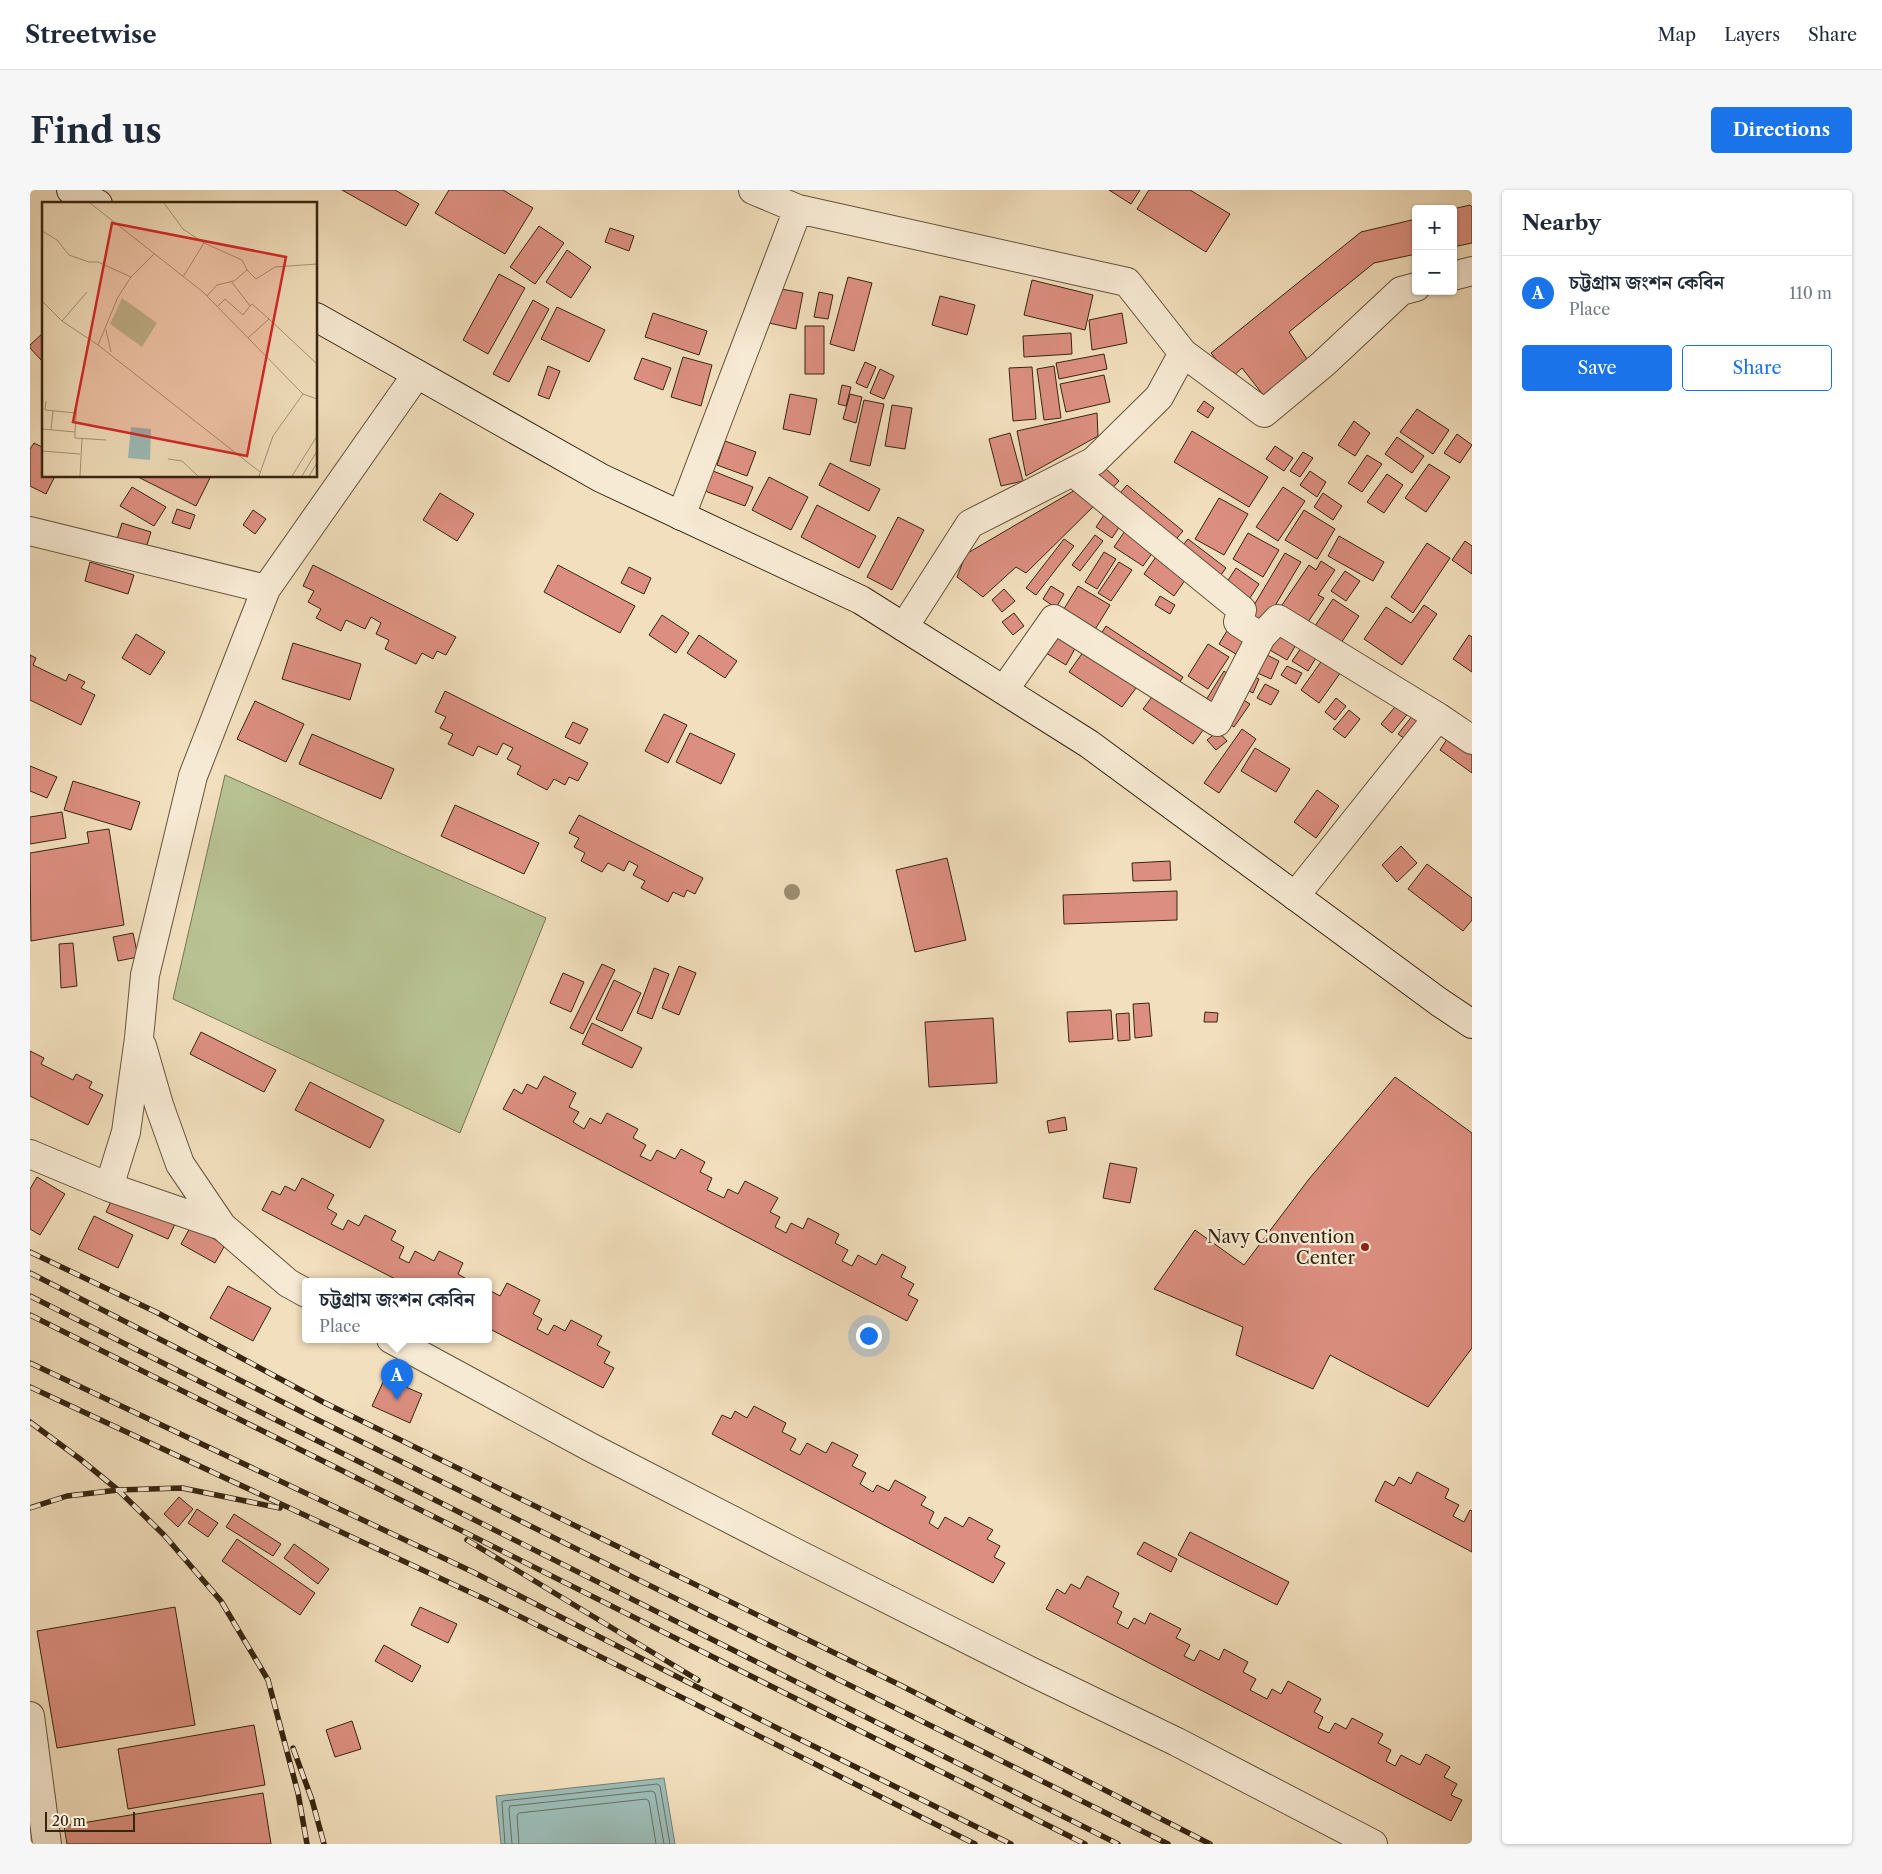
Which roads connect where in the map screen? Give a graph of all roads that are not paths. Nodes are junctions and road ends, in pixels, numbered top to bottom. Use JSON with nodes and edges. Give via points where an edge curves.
{"nodes":[{"id":1,"x":71,"y":190,"type":"edge"},
{"id":2,"x":753,"y":190,"type":"edge"},
{"id":3,"x":94,"y":202,"type":"edge"},
{"id":4,"x":798,"y":210,"type":"junction"},
{"id":5,"x":1472,"y":271,"type":"edge"},
{"id":6,"x":1457,"y":275,"type":"edge"},
{"id":7,"x":1412,"y":288,"type":"edge"},
{"id":8,"x":318,"y":318,"type":"edge"},
{"id":9,"x":1183,"y":353,"type":"junction"},
{"id":10,"x":417,"y":374,"type":"junction"},
{"id":11,"x":1073,"y":472,"type":"junction"},
{"id":12,"x":681,"y":516,"type":"junction"},
{"id":13,"x":30,"y":532,"type":"edge"},
{"id":14,"x":266,"y":589,"type":"junction"},
{"id":15,"x":904,"y":627,"type":"junction"},
{"id":16,"x":1261,"y":637,"type":"junction"},
{"id":17,"x":1004,"y":690,"type":"junction"},
{"id":18,"x":1438,"y":717,"type":"junction"},
{"id":19,"x":1472,"y":740,"type":"edge"},
{"id":20,"x":1295,"y":896,"type":"junction"},
{"id":21,"x":1472,"y":1024,"type":"edge"},
{"id":22,"x":139,"y":1038,"type":"junction"},
{"id":23,"x":30,"y":1154,"type":"edge"},
{"id":24,"x":109,"y":1187,"type":"junction"},
{"id":25,"x":222,"y":1226,"type":"junction"},
{"id":26,"x":302,"y":1290,"type":"edge"},
{"id":27,"x":398,"y":1343,"type":"edge"},
{"id":28,"x":30,"y":1716,"type":"edge"},
{"id":29,"x":33,"y":1768,"type":"edge"},
{"id":30,"x":47,"y":1844,"type":"edge"},
{"id":31,"x":1373,"y":1844,"type":"edge"}],
"edges":[{"from":1,"to":3,"type":"street"},
{"from":2,"to":4,"type":"street"},
{"from":4,"to":9,"type":"street","via":[[1127,282]]},
{"from":4,"to":12,"type":"street"},
{"from":5,"to":6,"type":"street"},
{"from":7,"to":9,"type":"street","via":[[1402,291],[1264,413]]},
{"from":8,"to":10,"type":"street"},
{"from":9,"to":11,"type":"street","via":[[1159,397],[1094,461]]},
{"from":10,"to":12,"type":"street","via":[[601,478]]},
{"from":10,"to":14,"type":"street"},
{"from":11,"to":15,"type":"street","via":[[970,524]]},
{"from":11,"to":16,"type":"street","via":[[1242,610],[1238,622]]},
{"from":12,"to":15,"type":"street","via":[[861,600]]},
{"from":13,"to":14,"type":"street"},
{"from":14,"to":22,"type":"street","via":[[193,776],[145,975]]},
{"from":15,"to":17,"type":"street"},
{"from":16,"to":17,"type":"street","via":[[1216,722],[1054,619]]},
{"from":16,"to":18,"type":"street","via":[[1278,619]]},
{"from":17,"to":20,"type":"street","via":[[1089,744]]},
{"from":18,"to":19,"type":"street"},
{"from":18,"to":20,"type":"street"},
{"from":20,"to":21,"type":"street"},
{"from":22,"to":24,"type":"street","via":[[126,1132]]},
{"from":22,"to":25,"type":"street","via":[[180,1164]]},
{"from":23,"to":24,"type":"street"},
{"from":24,"to":25,"type":"street"},
{"from":25,"to":26,"type":"street","via":[[288,1283]]},
{"from":27,"to":31,"type":"street","via":[[590,1447]]},
{"from":28,"to":29,"type":"street"},
{"from":29,"to":30,"type":"street"}]}
